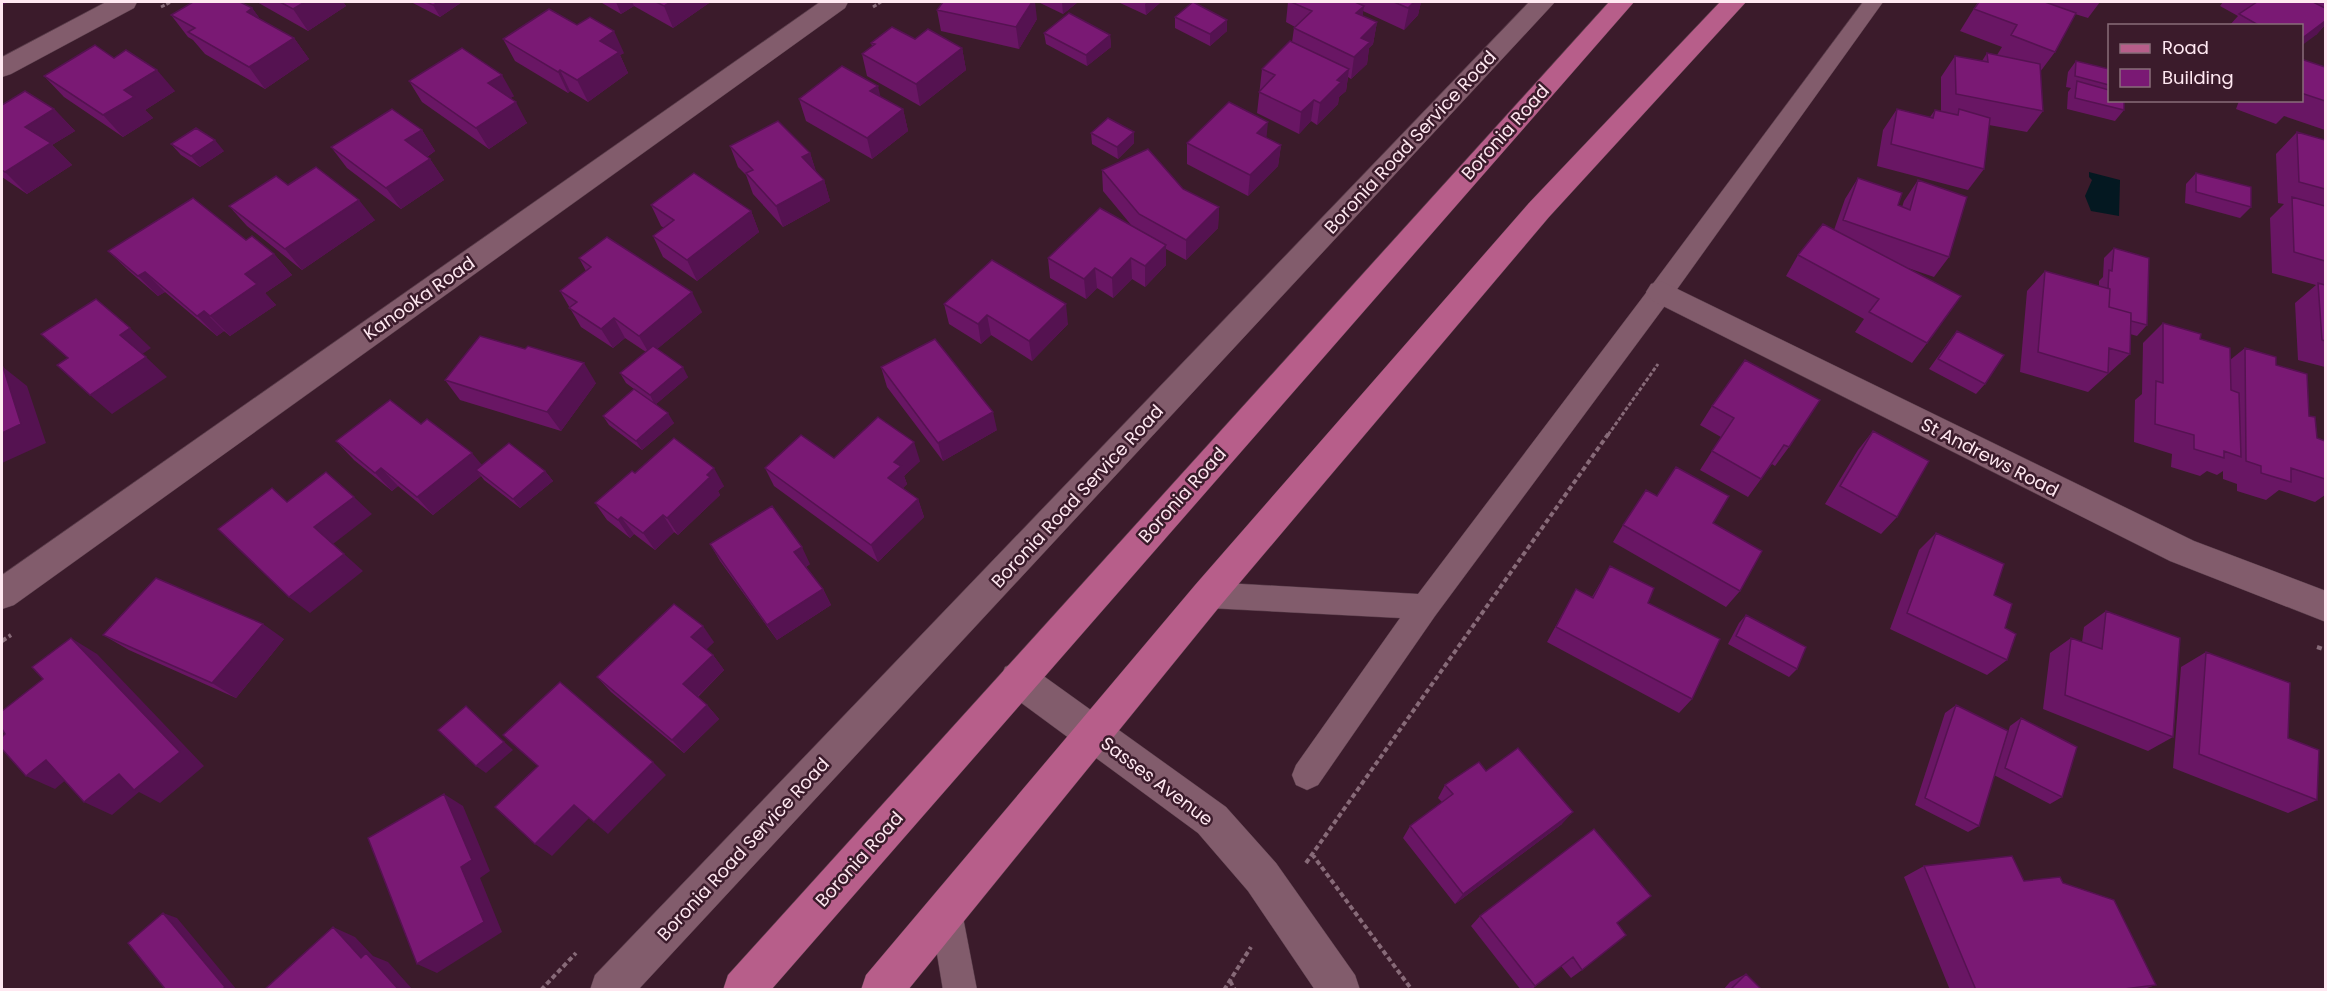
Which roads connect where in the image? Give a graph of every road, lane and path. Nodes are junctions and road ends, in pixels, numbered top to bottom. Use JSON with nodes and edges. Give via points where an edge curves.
{"nodes":[{"id":1,"x":125,"y":2,"type":"edge"},
{"id":2,"x":836,"y":2,"type":"edge"},
{"id":3,"x":1543,"y":2,"type":"edge"},
{"id":4,"x":1622,"y":2,"type":"edge"},
{"id":5,"x":1734,"y":2,"type":"edge"},
{"id":6,"x":1873,"y":2,"type":"edge"},
{"id":7,"x":2,"y":68,"type":"edge"},
{"id":8,"x":1661,"y":292,"type":"junction"},
{"id":9,"x":1663,"y":357,"type":"dead end"},
{"id":10,"x":2,"y":594,"type":"edge"},
{"id":11,"x":1208,"y":595,"type":"junction"},
{"id":12,"x":1425,"y":607,"type":"junction"},
{"id":13,"x":2325,"y":607,"type":"edge"},
{"id":14,"x":1018,"y":679,"type":"junction"},
{"id":15,"x":1094,"y":733,"type":"junction"},
{"id":16,"x":1307,"y":775,"type":"dead end"},
{"id":17,"x":946,"y":912,"type":"junction"},
{"id":18,"x":1251,"y":946,"type":"dead end"},
{"id":19,"x":1230,"y":981,"type":"junction"},
{"id":20,"x":610,"y":990,"type":"edge"},
{"id":21,"x":743,"y":990,"type":"edge"},
{"id":22,"x":881,"y":990,"type":"edge"},
{"id":23,"x":960,"y":990,"type":"edge"},
{"id":24,"x":1224,"y":990,"type":"edge"},
{"id":25,"x":1235,"y":990,"type":"edge"},
{"id":26,"x":1340,"y":990,"type":"edge"},
{"id":27,"x":1412,"y":990,"type":"edge"}],
"edges":[{"from":1,"to":7,"type":"street"},
{"from":2,"to":10,"type":"street","name":"Kanooka Road"},
{"from":3,"to":20,"type":"street","name":"Boronia Road Service Road"},
{"from":4,"to":14,"type":"main road","name":"Boronia Road"},
{"from":5,"to":11,"type":"main road","via":[[1539,210]]},
{"from":6,"to":8,"type":"lane"},
{"from":8,"to":12,"type":"lane"},
{"from":8,"to":13,"type":"street","name":"St Andrews Road","via":[[2182,551]]},
{"from":9,"to":27,"type":"path","via":[[1312,854]]},
{"from":11,"to":12,"type":"lane"},
{"from":11,"to":15,"type":"main road"},
{"from":12,"to":16,"type":"lane"},
{"from":14,"to":15,"type":"street","name":"Sasses Avenue"},
{"from":14,"to":21,"type":"main road","name":"Boronia Road"},
{"from":15,"to":17,"type":"main road"},
{"from":15,"to":26,"type":"street","name":"Sasses Avenue","via":[[1212,820],[1262,877]]},
{"from":17,"to":22,"type":"main road"},
{"from":17,"to":23,"type":"lane"},
{"from":18,"to":19,"type":"path"},
{"from":19,"to":24,"type":"path"},
{"from":19,"to":25,"type":"path"}]}
